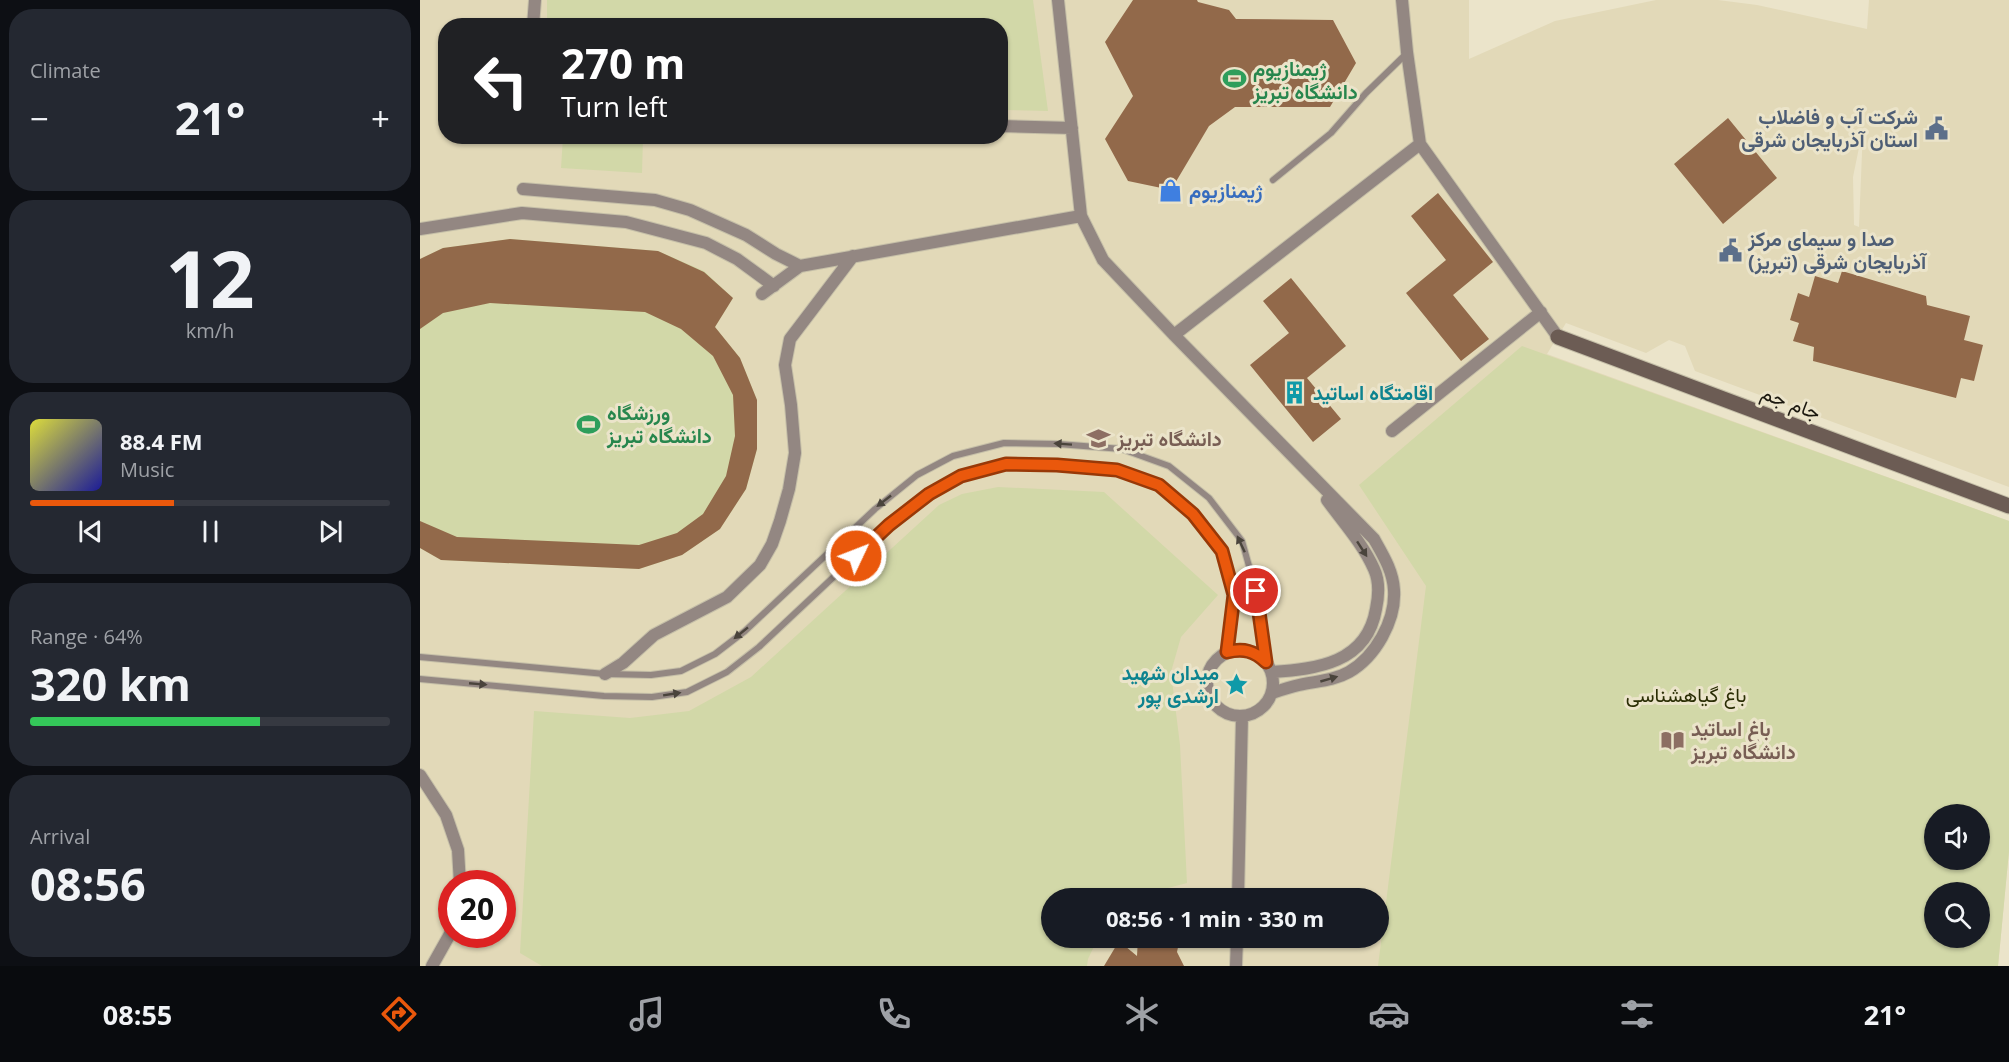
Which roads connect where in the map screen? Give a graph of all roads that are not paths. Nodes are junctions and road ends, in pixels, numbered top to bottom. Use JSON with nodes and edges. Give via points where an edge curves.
{"nodes":[{"id":1,"x":535,"y":0,"type":"edge"},
{"id":2,"x":1058,"y":0,"type":"edge"},
{"id":3,"x":1402,"y":0,"type":"edge"},
{"id":4,"x":534,"y":18,"type":"edge"},
{"id":5,"x":1407,"y":52,"type":"junction"},
{"id":6,"x":1008,"y":126,"type":"edge"},
{"id":7,"x":1072,"y":128,"type":"junction"},
{"id":8,"x":1420,"y":144,"type":"junction"},
{"id":9,"x":1273,"y":180,"type":"dead end"},
{"id":10,"x":522,"y":189,"type":"dead end"},
{"id":11,"x":1081,"y":216,"type":"junction"},
{"id":12,"x":420,"y":229,"type":"edge"},
{"id":13,"x":853,"y":256,"type":"junction"},
{"id":14,"x":800,"y":266,"type":"junction"},
{"id":15,"x":774,"y":286,"type":"junction"},
{"id":16,"x":762,"y":294,"type":"dead end"},
{"id":17,"x":1540,"y":312,"type":"junction"},
{"id":18,"x":1174,"y":336,"type":"junction"},
{"id":19,"x":1558,"y":337,"type":"joint"},
{"id":20,"x":1392,"y":431,"type":"dead end"},
{"id":21,"x":1303,"y":467,"type":"junction"},
{"id":22,"x":2009,"y":506,"type":"edge"},
{"id":23,"x":1227,"y":652,"type":"junction"},
{"id":24,"x":420,"y":657,"type":"edge"},
{"id":25,"x":1269,"y":667,"type":"junction"},
{"id":26,"x":605,"y":674,"type":"junction"},
{"id":27,"x":420,"y":679,"type":"edge"},
{"id":28,"x":1272,"y":693,"type":"junction"},
{"id":29,"x":1242,"y":716,"type":"junction"},
{"id":30,"x":420,"y":774,"type":"edge"},
{"id":31,"x":459,"y":870,"type":"edge"},
{"id":32,"x":1238,"y":888,"type":"edge"},
{"id":33,"x":441,"y":948,"type":"edge"},
{"id":34,"x":1237,"y":948,"type":"edge"},
{"id":35,"x":432,"y":966,"type":"edge"},
{"id":36,"x":1236,"y":966,"type":"edge"}],
"edges":[{"from":1,"to":4,"type":"street"},
{"from":2,"to":7,"type":"street"},
{"from":3,"to":5,"type":"street"},
{"from":5,"to":8,"type":"street"},
{"from":5,"to":9,"type":"lane","via":[[1331,134]]},
{"from":6,"to":7,"type":"street"},
{"from":7,"to":11,"type":"street"},
{"from":8,"to":17,"type":"street"},
{"from":8,"to":18,"type":"street"},
{"from":10,"to":14,"type":"street","via":[[656,200],[690,210],[746,235]]},
{"from":11,"to":13,"type":"street"},
{"from":11,"to":18,"type":"street","via":[[1103,260]]},
{"from":12,"to":15,"type":"street","via":[[522,213],[626,222],[706,243],[737,259]]},
{"from":13,"to":14,"type":"street"},
{"from":13,"to":26,"type":"street","via":[[790,339],[785,364],[795,453],[780,521],[760,565],[727,597],[654,635]]},
{"from":14,"to":15,"type":"street"},
{"from":15,"to":16,"type":"street"},
{"from":17,"to":19,"type":"street"},
{"from":17,"to":20,"type":"street"},
{"from":18,"to":21,"type":"street"},
{"from":19,"to":22,"type":"street","name":"جام جم"},
{"from":21,"to":25,"type":"street","one_way":true,"via":[[1362,547],[1375,570],[1379,591],[1374,620],[1362,643],[1341,659],[1324,666]]},
{"from":28,"to":21,"type":"street","one_way":true,"via":[[1349,672],[1373,653],[1389,625],[1394,591],[1389,564],[1374,539]]},
{"from":23,"to":25,"type":"street","via":[[1248,650],[1258,654]]},
{"from":27,"to":23,"type":"lane","one_way":true,"via":[[604,696],[652,697],[687,692],[727,672],[759,647],[889,525],[929,494],[961,476],[1006,464],[1117,470],[1159,485],[1193,514],[1222,551],[1234,595]]},
{"from":23,"to":29,"type":"street","via":[[1212,665],[1209,695],[1222,711]]},
{"from":24,"to":26,"type":"lane"},
{"from":25,"to":26,"type":"lane","one_way":true,"via":[[1256,591],[1242,541],[1209,498],[1169,466],[1122,449],[1004,443],[953,456],[917,476],[875,509],[745,631],[715,654],[681,671]]},
{"from":25,"to":28,"type":"street","via":[[1274,683]]},
{"from":28,"to":29,"type":"street","via":[[1261,709]]},
{"from":29,"to":32,"type":"street"},
{"from":30,"to":31,"type":"street","via":[[446,815],[458,850]]},
{"from":33,"to":35,"type":"street"},
{"from":34,"to":36,"type":"street"}]}
